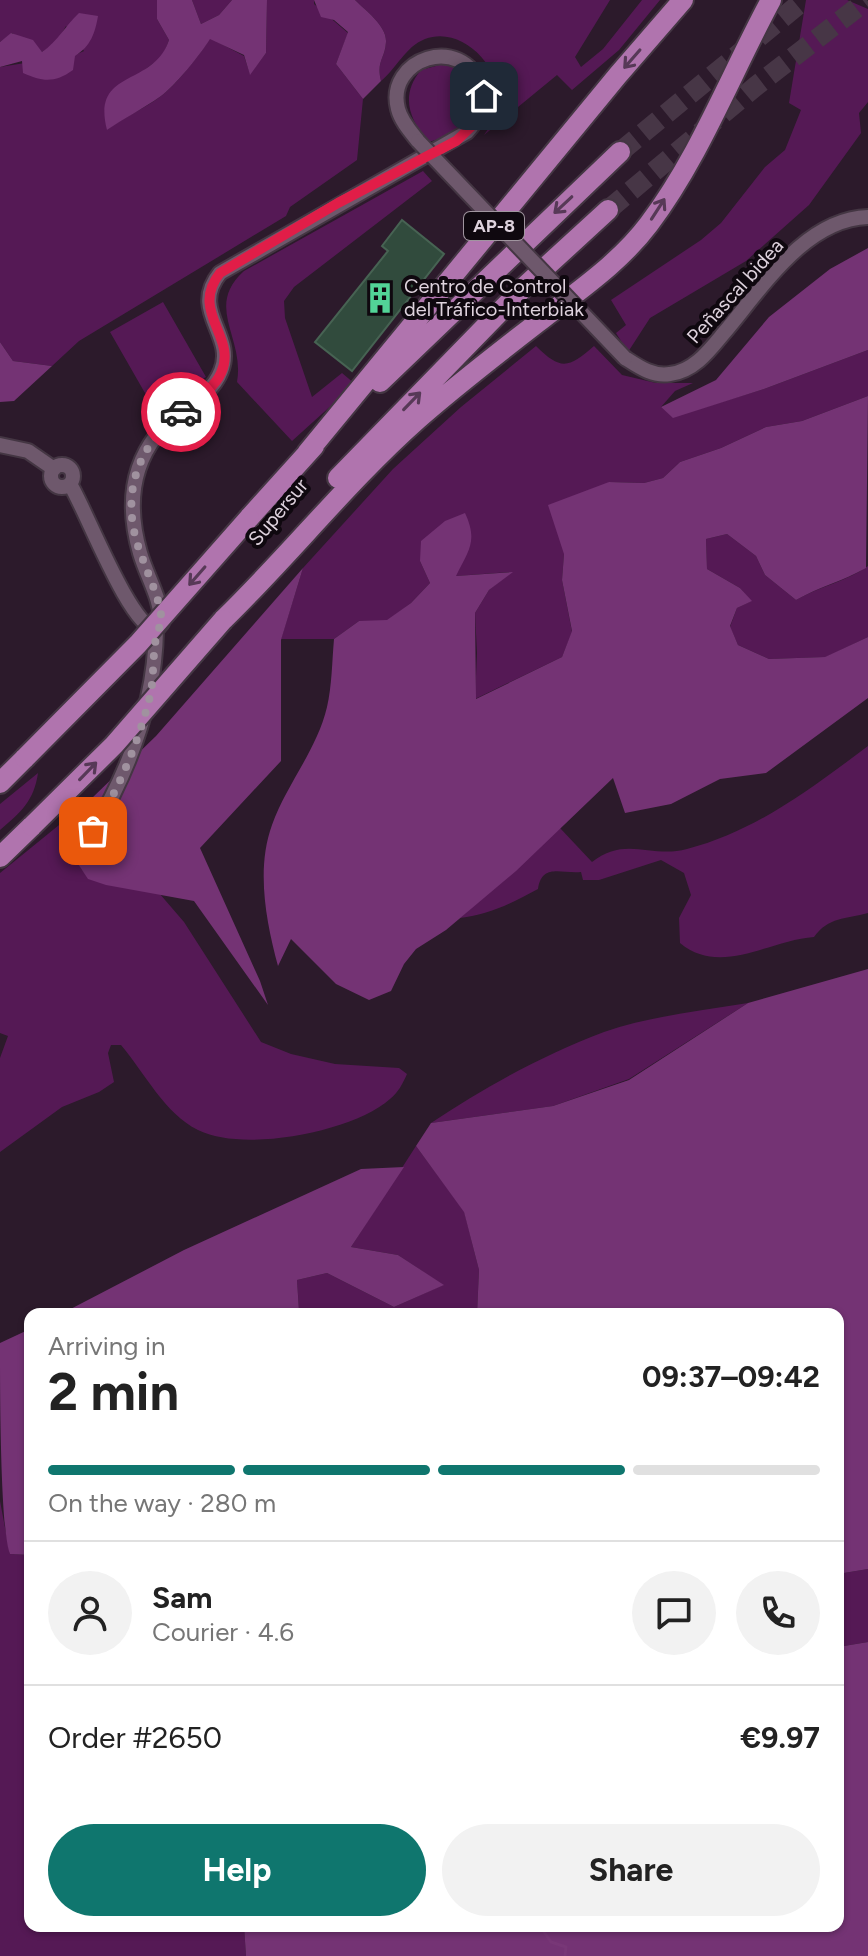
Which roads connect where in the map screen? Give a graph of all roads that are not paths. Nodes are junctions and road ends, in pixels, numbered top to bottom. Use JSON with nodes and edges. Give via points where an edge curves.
{"nodes":[{"id":1,"x":683,"y":0,"type":"edge"},
{"id":2,"x":771,"y":0,"type":"edge"},
{"id":3,"x":620,"y":152,"type":"tunnel mouth"},
{"id":4,"x":608,"y":210,"type":"tunnel mouth"},
{"id":5,"x":868,"y":217,"type":"edge"},
{"id":6,"x":0,"y":445,"type":"edge"},
{"id":7,"x":307,"y":453,"type":"junction"},
{"id":8,"x":270,"y":566,"type":"junction"},
{"id":9,"x":156,"y":630,"type":"junction"},
{"id":10,"x":0,"y":783,"type":"edge"},
{"id":11,"x":93,"y":831,"type":"dead end"},
{"id":12,"x":0,"y":857,"type":"edge"}],
"edges":[{"from":1,"to":7,"type":"highway","number":"AP-8","one_way":true},
{"from":8,"to":2,"type":"highway","one_way":true,"via":[[417,420],[597,276],[649,224]]},
{"from":3,"to":7,"type":"highway","name":"Supersur","number":"AP-8","one_way":true},
{"from":8,"to":4,"type":"highway","name":"Supersur","one_way":true,"via":[[335,482],[437,374]]},
{"from":5,"to":9,"type":"street","name":"Peñascal bidea","bridge":true,"via":[[808,241],[693,365],[667,375],[641,369],[625,358],[418,141],[397,109],[401,82],[423,59],[449,56],[475,74],[484,96],[467,132],[220,273],[210,288],[208,306],[225,355],[221,373],[162,428],[142,455],[133,481],[140,554],[161,605],[162,623]]},
{"from":6,"to":9,"type":"street","via":[[28,451],[54,469],[54,483],[70,484],[137,617]]},
{"from":7,"to":10,"type":"highway","name":"Supersur","number":"AP-8","one_way":true,"bridge":true,"via":[[138,644]]},
{"from":12,"to":8,"type":"highway","name":"Supersur","one_way":true,"bridge":true,"via":[[114,745]]},
{"from":9,"to":11,"type":"street","via":[[146,712]]}]}
